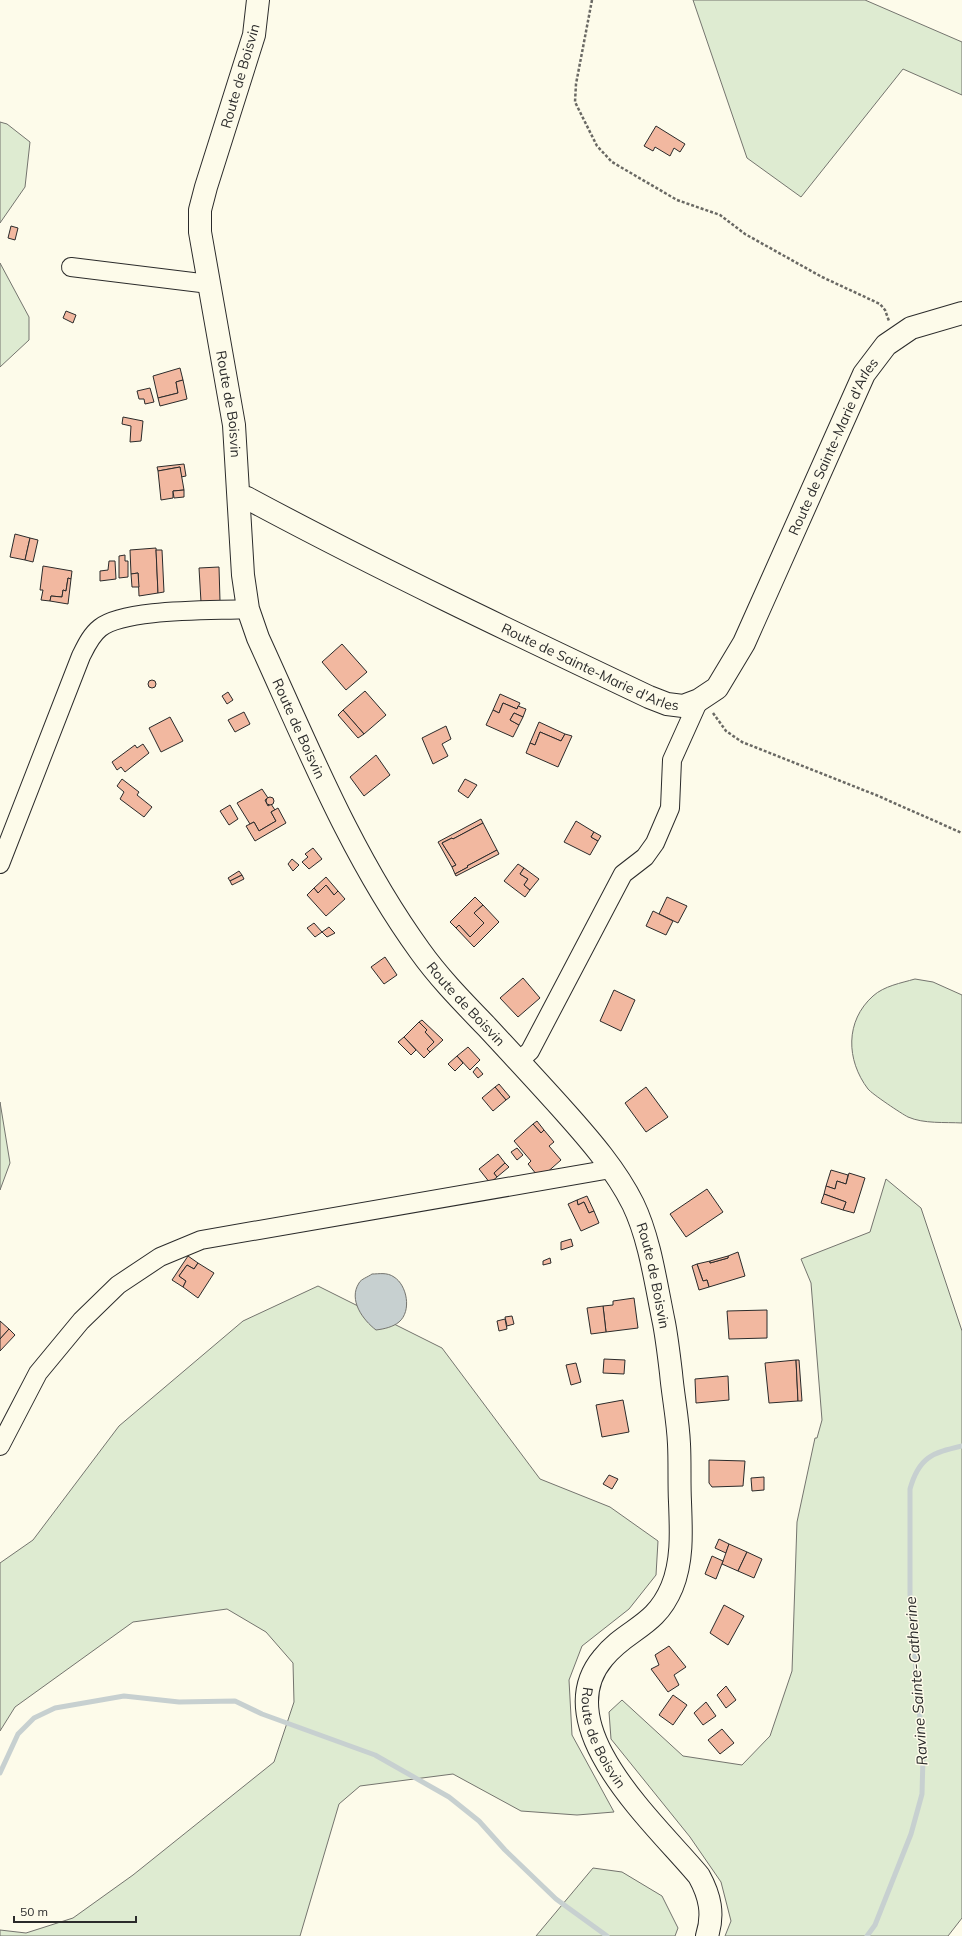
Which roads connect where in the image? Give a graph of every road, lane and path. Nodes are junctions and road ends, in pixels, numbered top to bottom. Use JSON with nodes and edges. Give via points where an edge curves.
{"nodes":[{"id":1,"x":258,"y":0,"type":"edge"},
{"id":2,"x":592,"y":0,"type":"edge"},
{"id":3,"x":71,"y":267,"type":"dead end"},
{"id":4,"x":209,"y":284,"type":"junction"},
{"id":5,"x":962,"y":313,"type":"edge"},
{"id":6,"x":895,"y":338,"type":"junction"},
{"id":7,"x":240,"y":498,"type":"junction"},
{"id":8,"x":248,"y":609,"type":"junction"},
{"id":9,"x":699,"y":700,"type":"junction"},
{"id":10,"x":962,"y":833,"type":"edge"},
{"id":11,"x":0,"y":864,"type":"edge"},
{"id":12,"x":519,"y":1061,"type":"junction"},
{"id":13,"x":611,"y":1169,"type":"junction"},
{"id":14,"x":0,"y":1446,"type":"edge"},
{"id":15,"x":707,"y":1936,"type":"edge"}],
"edges":[{"from":1,"to":4,"type":"main road","name":"Route de Boisvin","via":[[254,36],[200,210],[200,232]]},
{"from":2,"to":6,"type":"path","via":[[575,102],[597,146],[612,162],[677,200],[720,216],[745,234],[880,304],[885,310]]},
{"from":3,"to":4,"type":"street"},
{"from":4,"to":7,"type":"main road","name":"Route de Boisvin","via":[[234,425]]},
{"from":5,"to":6,"type":"main road","name":"Route de Sainte-Marie d'Arles","via":[[911,328]]},
{"from":6,"to":9,"type":"main road","name":"Route de Sainte-Marie d'Arles","via":[[886,345],[864,374],[744,643],[717,688]]},
{"from":7,"to":8,"type":"main road","name":"Route de Boisvin","via":[[243,575]]},
{"from":7,"to":9,"type":"main road","name":"Route de Sainte-Marie d'Arles","via":[[247,498],[510,631],[649,697],[667,704],[683,706]]},
{"from":8,"to":11,"type":"street","via":[[137,615],[117,619],[101,627],[92,636],[81,656]]},
{"from":8,"to":12,"type":"main road","name":"Route de Boisvin","via":[[258,638],[342,819],[379,888],[429,964]]},
{"from":9,"to":10,"type":"path","via":[[712,711],[726,731],[742,742],[876,795]]},
{"from":9,"to":12,"type":"street","via":[[672,760],[670,808],[655,843],[645,857],[623,874],[530,1051]]},
{"from":12,"to":13,"type":"main road","name":"Route de Boisvin","via":[[586,1136]]},
{"from":13,"to":14,"type":"street","via":[[201,1240],[160,1258],[118,1284],[81,1321],[38,1374]]},
{"from":13,"to":15,"type":"main road","name":"Route de Boisvin","via":[[635,1207],[645,1237],[665,1327],[679,1442],[681,1540],[678,1568],[668,1596],[650,1621],[606,1653],[596,1666],[586,1695],[587,1712],[590,1728],[597,1743],[622,1785],[699,1876],[706,1888],[712,1912]]}]}
